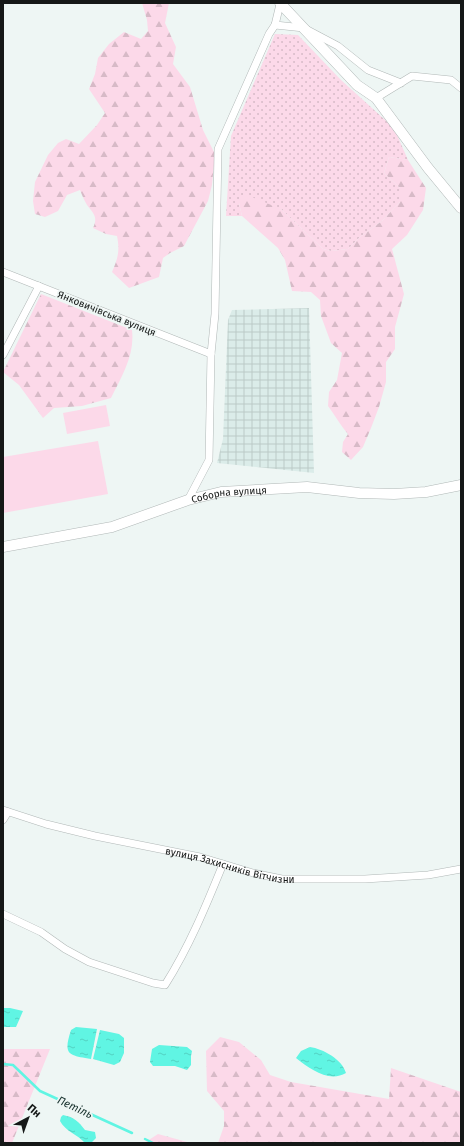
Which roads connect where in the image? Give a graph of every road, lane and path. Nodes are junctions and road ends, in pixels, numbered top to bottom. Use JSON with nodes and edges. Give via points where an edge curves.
{"nodes":[{"id":1,"x":280,"y":3,"type":"edge"},
{"id":2,"x":275,"y":25,"type":"junction"},
{"id":3,"x":304,"y":28,"type":"junction"},
{"id":4,"x":401,"y":83,"type":"junction"},
{"id":5,"x":461,"y":88,"type":"edge"},
{"id":6,"x":376,"y":98,"type":"junction"},
{"id":7,"x":461,"y":208,"type":"edge"},
{"id":8,"x":3,"y":272,"type":"edge"},
{"id":9,"x":39,"y":286,"type":"junction"},
{"id":10,"x":211,"y":354,"type":"junction"},
{"id":11,"x":3,"y":355,"type":"edge"},
{"id":12,"x":461,"y":484,"type":"edge"},
{"id":13,"x":188,"y":500,"type":"junction"},
{"id":14,"x":3,"y":547,"type":"edge"},
{"id":15,"x":5,"y":811,"type":"edge"},
{"id":16,"x":3,"y":820,"type":"edge"},
{"id":17,"x":223,"y":864,"type":"junction"},
{"id":18,"x":461,"y":869,"type":"edge"},
{"id":19,"x":3,"y":914,"type":"edge"}],
"edges":[{"from":1,"to":2,"type":"street"},
{"from":1,"to":3,"type":"street"},
{"from":2,"to":3,"type":"street"},
{"from":2,"to":10,"type":"street","via":[[218,149],[215,314]]},
{"from":3,"to":4,"type":"street","via":[[338,46],[368,70]]},
{"from":3,"to":6,"type":"street","via":[[357,85]]},
{"from":4,"to":5,"type":"street","via":[[412,76],[451,80]]},
{"from":4,"to":6,"type":"street"},
{"from":6,"to":7,"type":"street"},
{"from":8,"to":9,"type":"street","name":"Янковичівська вулиця"},
{"from":9,"to":10,"type":"street","name":"Янковичівська вулиця"},
{"from":9,"to":11,"type":"street"},
{"from":10,"to":13,"type":"street","via":[[209,460]]},
{"from":12,"to":13,"type":"street","name":"Соборна вулиця","via":[[426,492],[394,494],[307,487],[221,492]]},
{"from":13,"to":14,"type":"street","name":"Соборна вулиця","via":[[112,527]]},
{"from":15,"to":16,"type":"street"},
{"from":15,"to":17,"type":"street","name":"вулиця Захисників Вітчизни","via":[[95,836]]},
{"from":17,"to":18,"type":"street","name":"вулиця Захисників Вітчизни","via":[[282,879],[365,879],[428,875]]},
{"from":17,"to":19,"type":"street","via":[[183,955],[165,985],[89,962],[65,950],[41,932]]}]}
